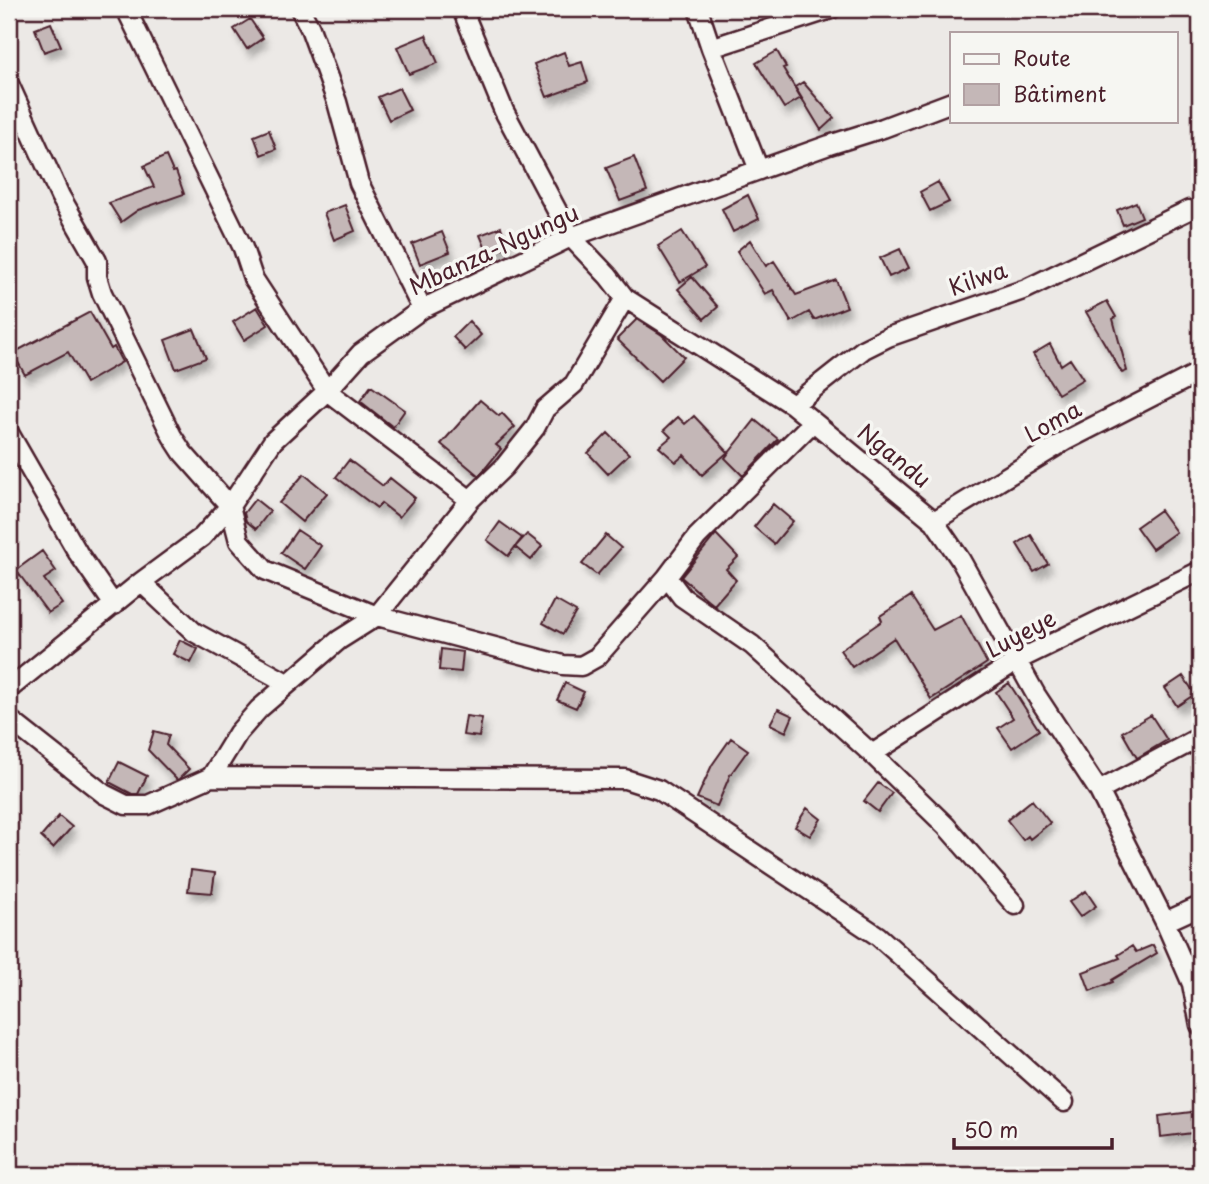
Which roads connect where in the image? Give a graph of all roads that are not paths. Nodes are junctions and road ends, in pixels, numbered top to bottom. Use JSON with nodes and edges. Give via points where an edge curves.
{"nodes":[{"id":1,"x":126,"y":9,"type":"edge"},
{"id":2,"x":300,"y":9,"type":"edge"},
{"id":3,"x":462,"y":9,"type":"edge"},
{"id":4,"x":698,"y":9,"type":"edge"},
{"id":5,"x":831,"y":9,"type":"edge"},
{"id":6,"x":711,"y":48,"type":"junction"},
{"id":7,"x":9,"y":84,"type":"edge"},
{"id":8,"x":950,"y":103,"type":"edge"},
{"id":9,"x":759,"y":170,"type":"junction"},
{"id":10,"x":1189,"y":210,"type":"dead end"},
{"id":11,"x":571,"y":237,"type":"junction"},
{"id":12,"x":625,"y":298,"type":"junction"},
{"id":13,"x":422,"y":309,"type":"junction"},
{"id":14,"x":1200,"y":372,"type":"edge"},
{"id":15,"x":327,"y":391,"type":"junction"},
{"id":16,"x":793,"y":405,"type":"junction"},
{"id":17,"x":813,"y":422,"type":"junction"},
{"id":18,"x":9,"y":433,"type":"edge"},
{"id":19,"x":470,"y":500,"type":"junction"},
{"id":20,"x":230,"y":506,"type":"junction"},
{"id":21,"x":934,"y":521,"type":"junction"},
{"id":22,"x":1200,"y":571,"type":"edge"},
{"id":23,"x":667,"y":577,"type":"junction"},
{"id":24,"x":141,"y":582,"type":"junction"},
{"id":25,"x":114,"y":605,"type":"junction"},
{"id":26,"x":377,"y":616,"type":"junction"},
{"id":27,"x":1018,"y":660,"type":"junction"},
{"id":28,"x":287,"y":683,"type":"junction"},
{"id":29,"x":9,"y":689,"type":"edge"},
{"id":30,"x":9,"y":719,"type":"edge"},
{"id":31,"x":1200,"y":737,"type":"edge"},
{"id":32,"x":872,"y":754,"type":"junction"},
{"id":33,"x":212,"y":777,"type":"junction"},
{"id":34,"x":1099,"y":791,"type":"junction"},
{"id":35,"x":1015,"y":905,"type":"dead end"},
{"id":36,"x":1200,"y":906,"type":"edge"},
{"id":37,"x":1165,"y":922,"type":"junction"},
{"id":38,"x":1196,"y":989,"type":"edge"},
{"id":39,"x":1200,"y":1025,"type":"edge"},
{"id":40,"x":1063,"y":1102,"type":"dead end"}],
"edges":[{"from":1,"to":15,"type":"street","via":[[243,247],[253,278]]},
{"from":2,"to":13,"type":"street","via":[[337,102],[359,183]]},
{"from":3,"to":11,"type":"street","name":"Ngandu","via":[[505,111]]},
{"from":4,"to":6,"type":"street"},
{"from":5,"to":6,"type":"street"},
{"from":6,"to":9,"type":"street"},
{"from":7,"to":20,"type":"street","via":[[60,196],[97,261],[102,293],[173,436]]},
{"from":8,"to":9,"type":"street","name":"Mbanza-Ngungu"},
{"from":9,"to":11,"type":"street","name":"Mbanza-Ngungu"},
{"from":10,"to":16,"type":"street","name":"Kilwa","via":[[1026,289],[888,337],[864,349]]},
{"from":11,"to":12,"type":"street","name":"Ngandu"},
{"from":11,"to":13,"type":"street","name":"Mbanza-Ngungu"},
{"from":12,"to":16,"type":"street","name":"Ngandu"},
{"from":12,"to":19,"type":"street","via":[[574,384],[545,409],[505,467]]},
{"from":13,"to":15,"type":"street","name":"Mbanza-Ngungu","via":[[361,353]]},
{"from":14,"to":21,"type":"street","name":"Loma","via":[[1065,441]]},
{"from":15,"to":19,"type":"street"},
{"from":15,"to":20,"type":"street","name":"Mbanza-Ngungu","via":[[274,441]]},
{"from":16,"to":17,"type":"street","name":"Ngandu"},
{"from":17,"to":21,"type":"street","name":"Ngandu"},
{"from":17,"to":23,"type":"street","via":[[697,537]]},
{"from":18,"to":25,"type":"street","via":[[78,553]]},
{"from":19,"to":26,"type":"street"},
{"from":20,"to":24,"type":"street","name":"Mbanza-Ngungu","via":[[202,537]]},
{"from":20,"to":26,"type":"street","via":[[239,541],[265,570]]},
{"from":21,"to":27,"type":"street","name":"Ngandu"},
{"from":22,"to":27,"type":"street","name":"Luyeye"},
{"from":23,"to":26,"type":"street","via":[[597,657],[581,666]]},
{"from":23,"to":32,"type":"street","via":[[682,597],[752,645]]},
{"from":24,"to":25,"type":"street","name":"Mbanza-Ngungu"},
{"from":24,"to":28,"type":"street","via":[[194,632]]},
{"from":25,"to":29,"type":"street","name":"Mbanza-Ngungu"},
{"from":26,"to":28,"type":"street"},
{"from":27,"to":32,"type":"street","name":"Luyeye"},
{"from":27,"to":34,"type":"street","name":"Ngandu"},
{"from":28,"to":33,"type":"street","via":[[238,733]]},
{"from":30,"to":33,"type":"street","via":[[104,794],[127,805],[148,805]]},
{"from":31,"to":34,"type":"street"},
{"from":32,"to":35,"type":"street","via":[[946,826]]},
{"from":33,"to":40,"type":"street","via":[[625,779],[644,784],[878,936]]},
{"from":34,"to":37,"type":"street","name":"Ngandu"},
{"from":36,"to":37,"type":"street"},
{"from":37,"to":38,"type":"street","name":"Ngandu"},
{"from":38,"to":39,"type":"street","name":"Ngandu"}]}
